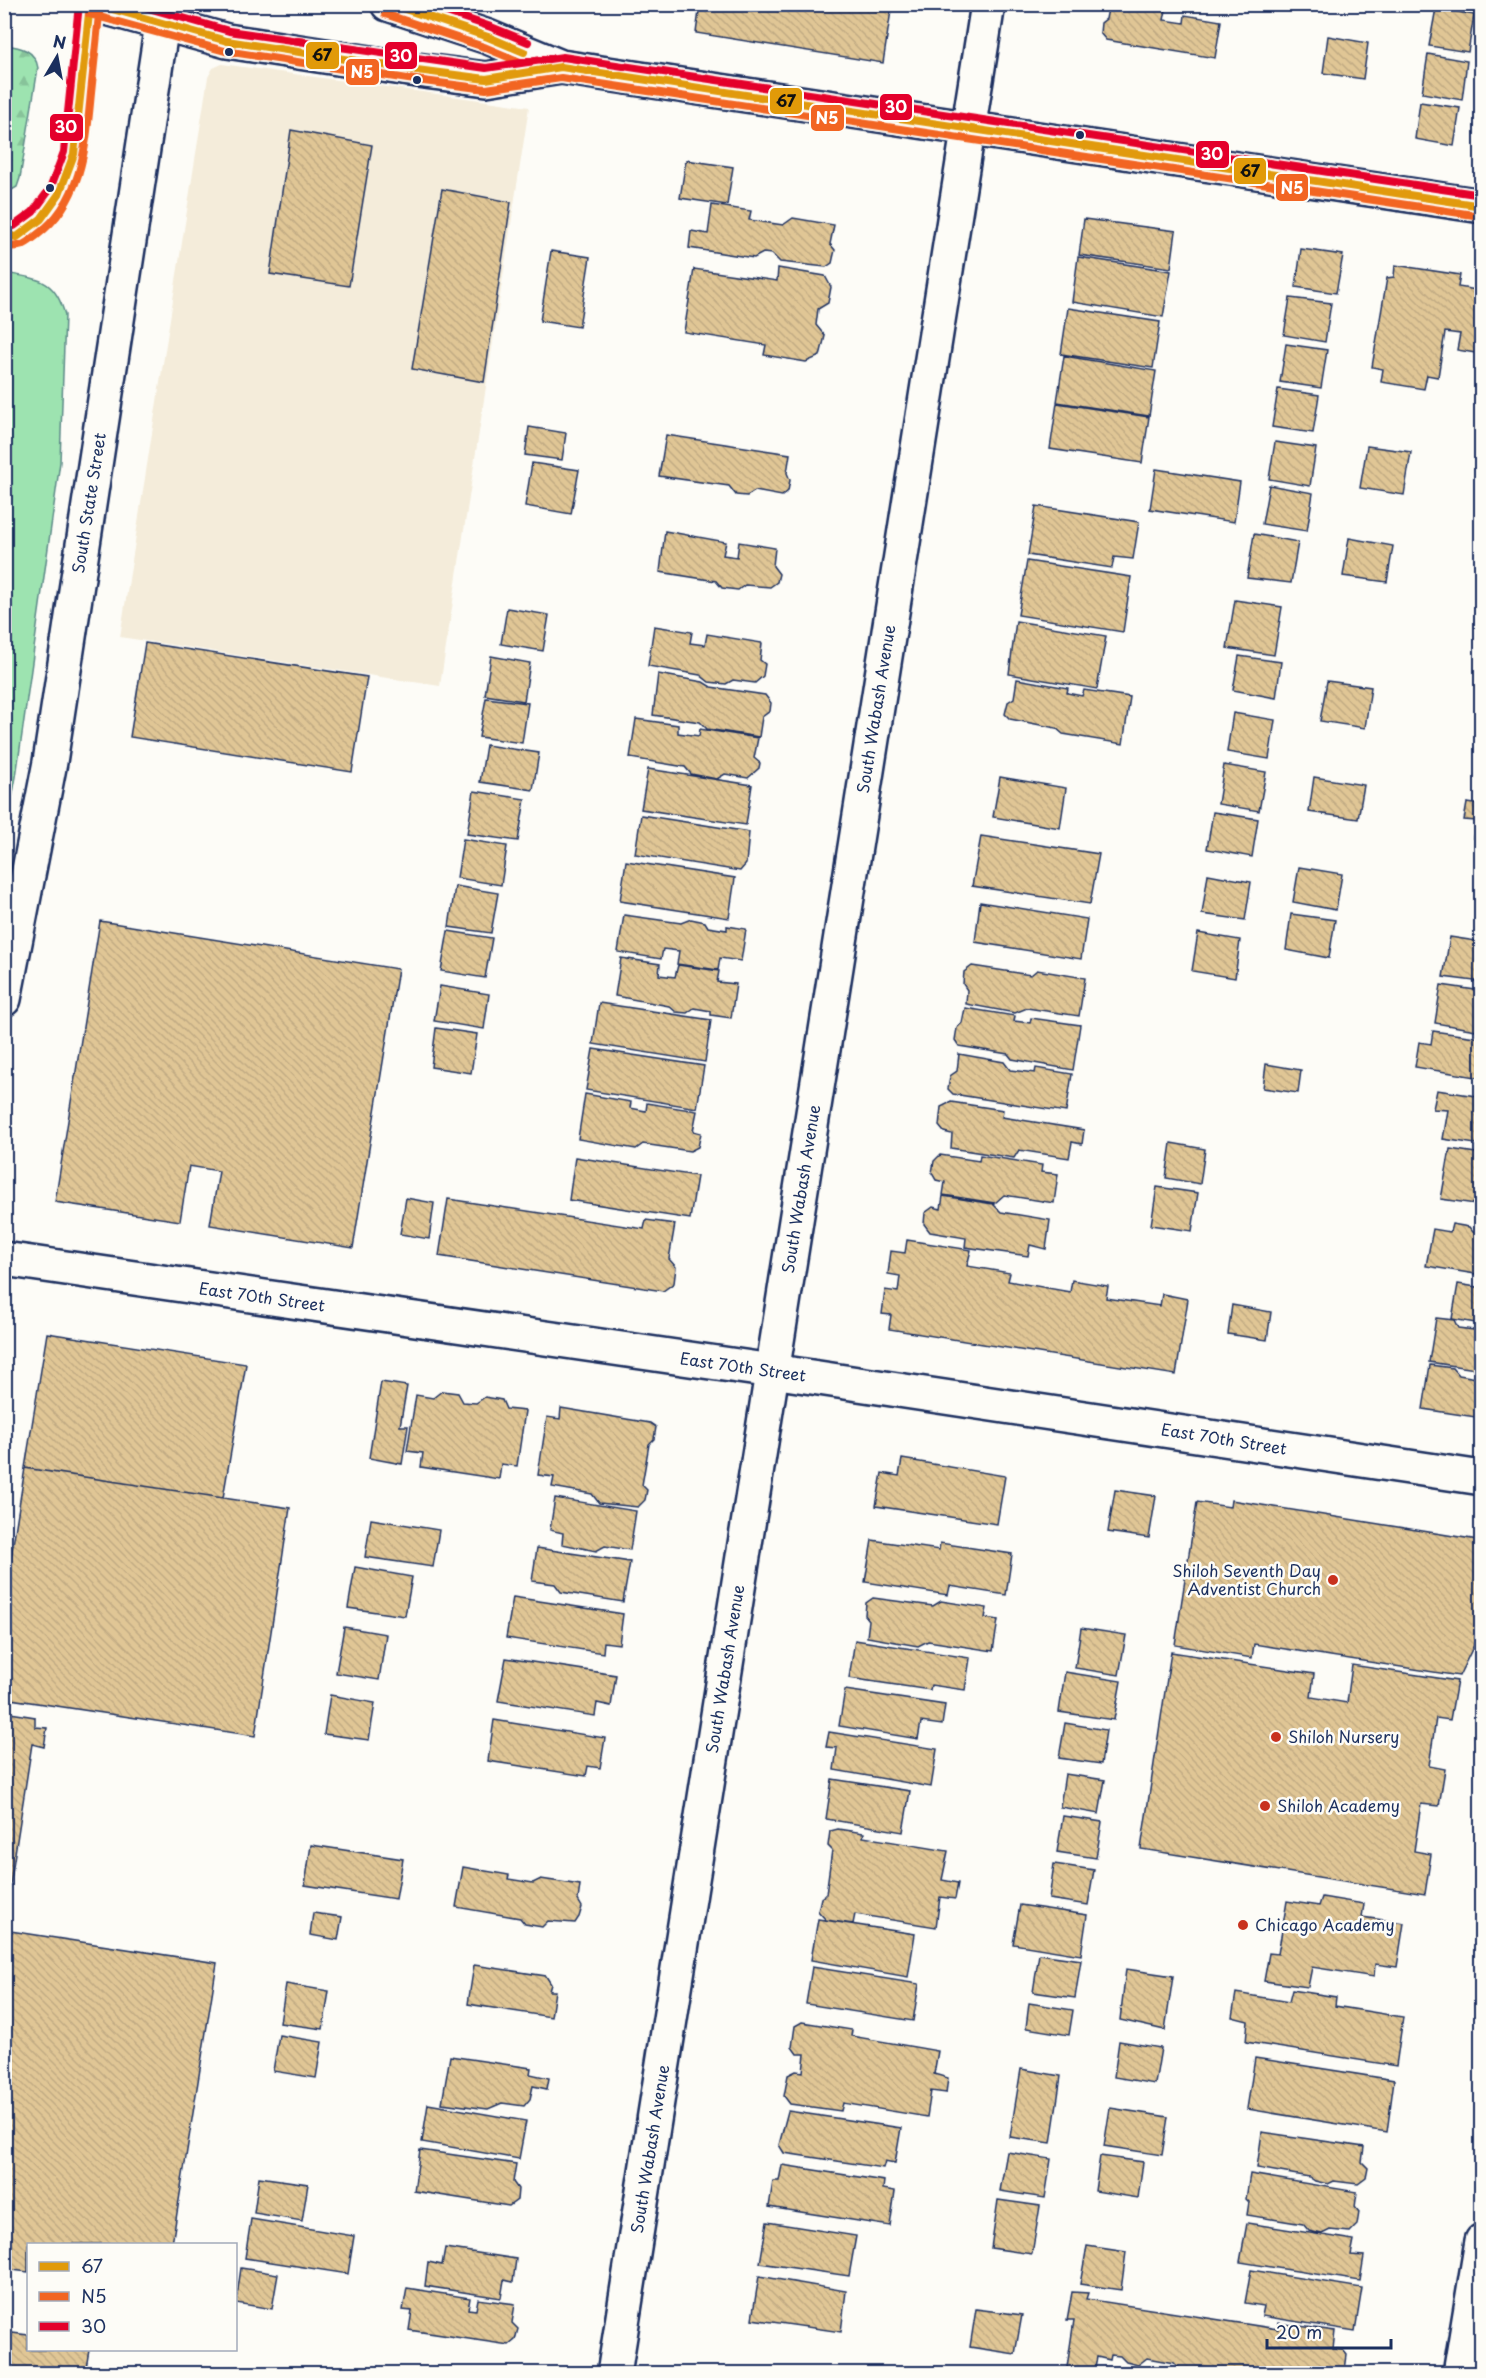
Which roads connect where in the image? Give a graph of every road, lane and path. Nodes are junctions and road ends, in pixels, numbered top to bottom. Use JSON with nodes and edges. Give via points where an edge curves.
{"nodes":[{"id":1,"x":92,"y":4,"type":"edge"},
{"id":2,"x":388,"y":4,"type":"edge"},
{"id":3,"x":988,"y":4,"type":"edge"},
{"id":4,"x":164,"y":15,"type":"edge"},
{"id":5,"x":561,"y":68,"type":"junction"},
{"id":6,"x":968,"y":129,"type":"junction"},
{"id":7,"x":1482,"y":206,"type":"edge"},
{"id":8,"x":4,"y":999,"type":"edge"},
{"id":9,"x":4,"y":1259,"type":"edge"},
{"id":10,"x":772,"y":1371,"type":"junction"},
{"id":11,"x":1482,"y":1478,"type":"edge"},
{"id":12,"x":1482,"y":2241,"type":"edge"},
{"id":13,"x":614,"y":2373,"type":"edge"},
{"id":14,"x":1460,"y":2373,"type":"edge"}],
"edges":[{"from":1,"to":4,"type":"street"},
{"from":2,"to":5,"type":"street","via":[[488,37]]},
{"from":3,"to":6,"type":"street","name":"South Wabash Avenue"},
{"from":4,"to":5,"type":"street","via":[[226,41],[486,79]]},
{"from":4,"to":8,"type":"street","name":"South State Street","via":[[50,762]]},
{"from":5,"to":6,"type":"street"},
{"from":6,"to":7,"type":"street"},
{"from":6,"to":10,"type":"street","name":"South Wabash Avenue"},
{"from":9,"to":10,"type":"street","name":"East 70th Street"},
{"from":10,"to":11,"type":"street","name":"East 70th Street"},
{"from":10,"to":13,"type":"street","name":"South Wabash Avenue"},
{"from":12,"to":14,"type":"street"}]}
